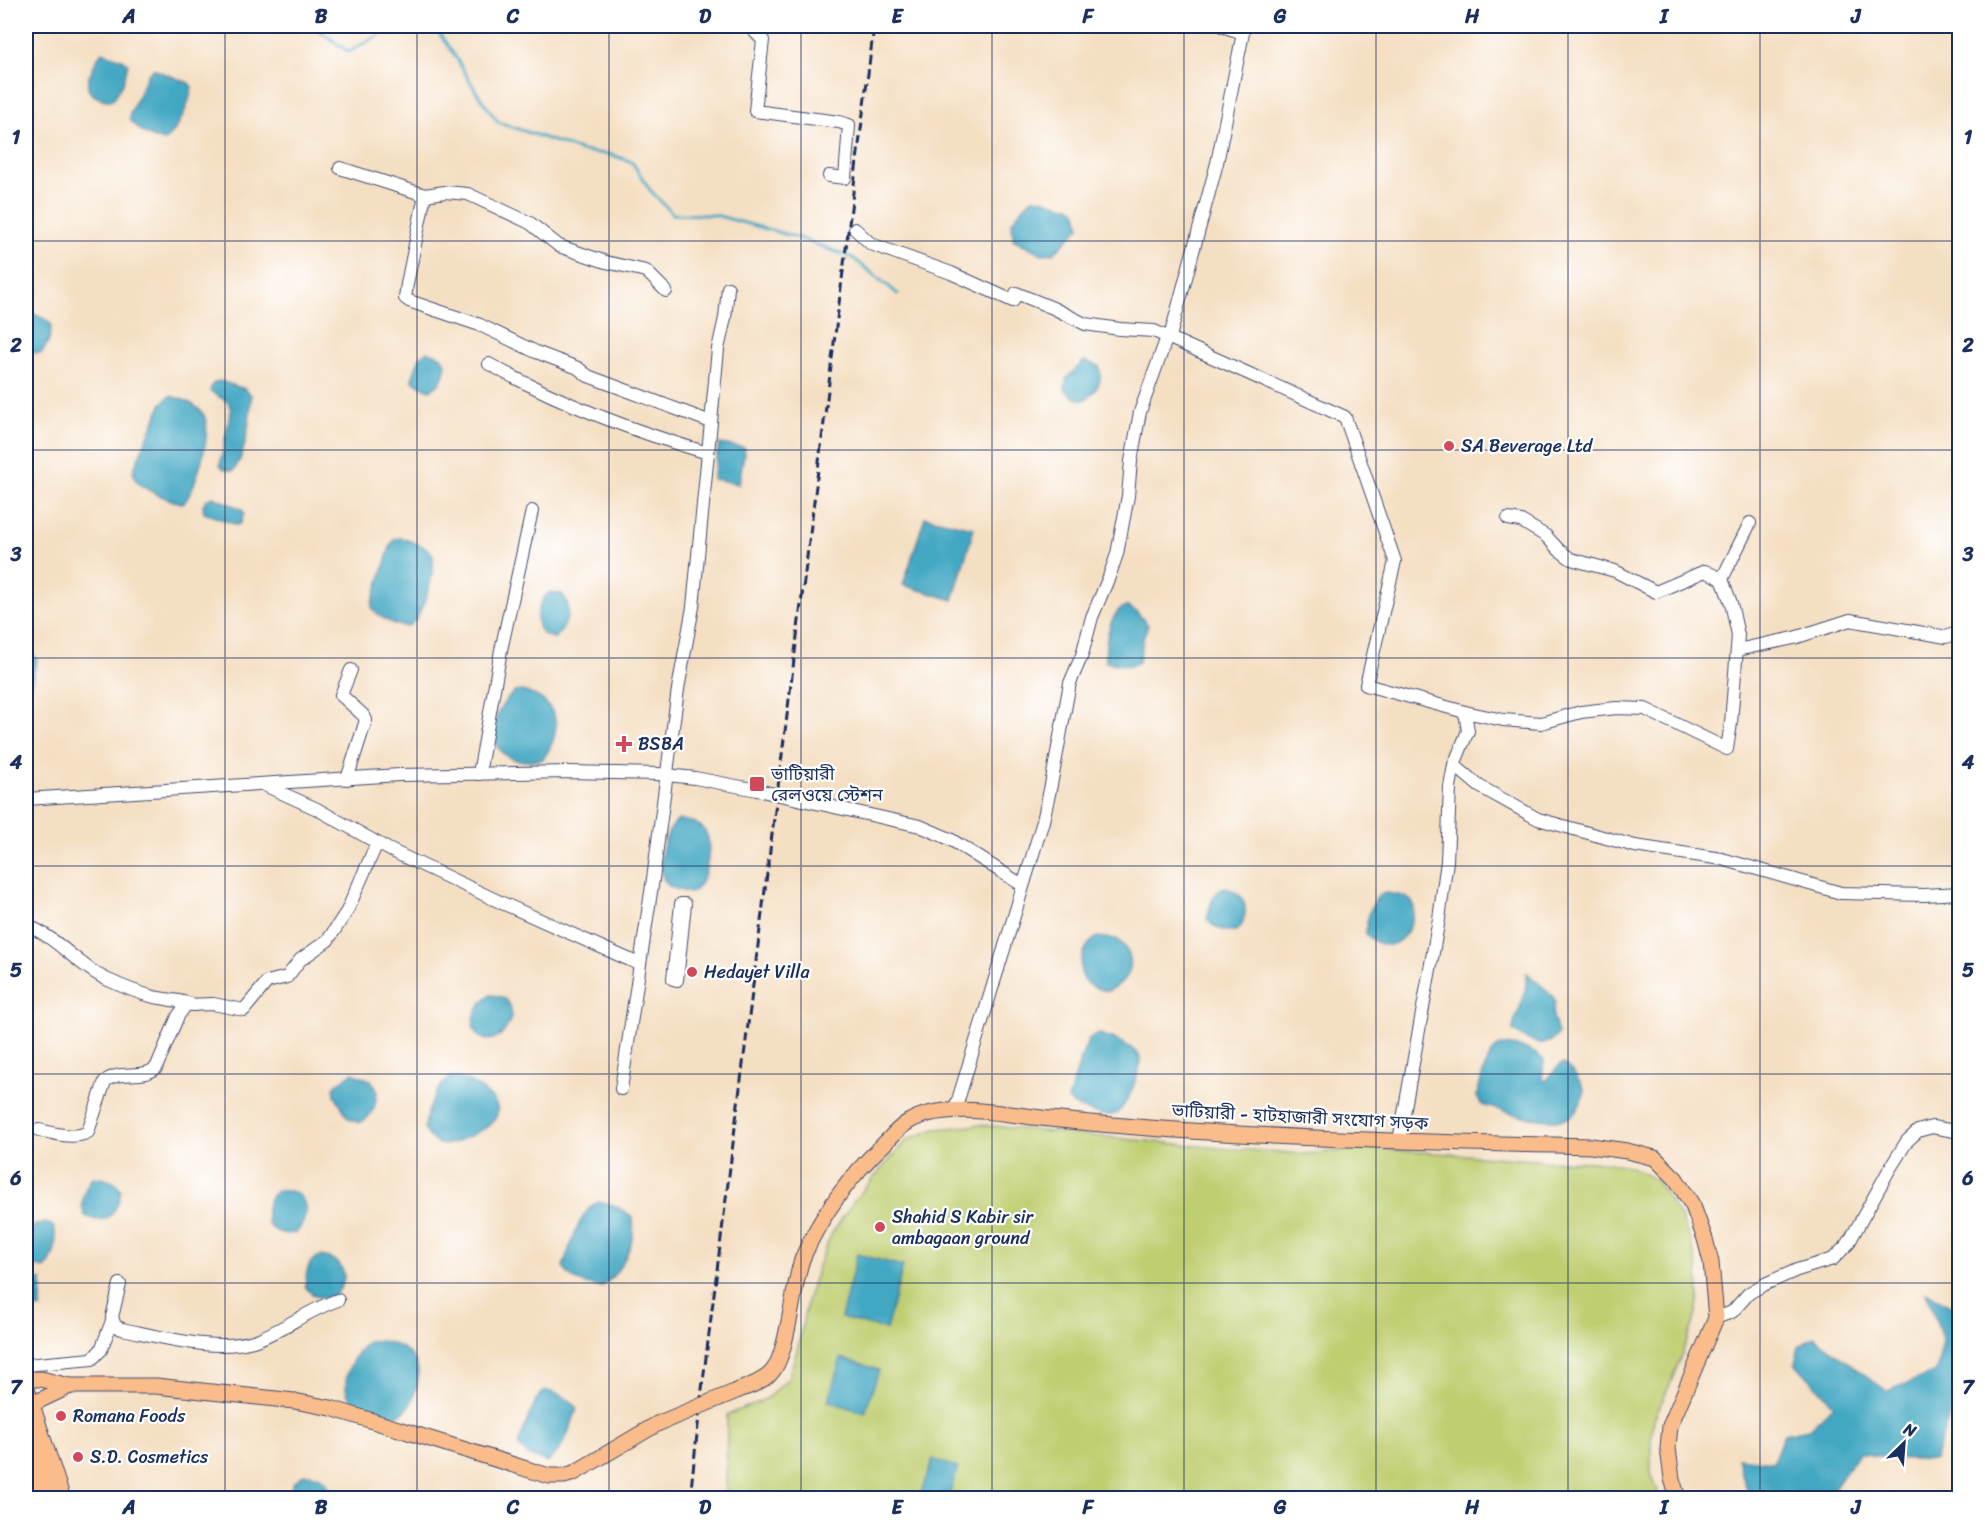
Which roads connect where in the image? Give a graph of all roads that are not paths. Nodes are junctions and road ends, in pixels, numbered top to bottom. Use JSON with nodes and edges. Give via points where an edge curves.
{"nodes":[{"id":1,"x":749,"y":26,"type":"edge"},
{"id":2,"x":1222,"y":26,"type":"edge"},
{"id":3,"x":340,"y":168,"type":"dead end"},
{"id":4,"x":830,"y":176,"type":"dead end"},
{"id":5,"x":425,"y":195,"type":"junction"},
{"id":6,"x":855,"y":229,"type":"dead end"},
{"id":7,"x":728,"y":288,"type":"dead end"},
{"id":8,"x":666,"y":291,"type":"dead end"},
{"id":9,"x":1167,"y":337,"type":"junction"},
{"id":10,"x":489,"y":364,"type":"dead end"},
{"id":11,"x":711,"y":422,"type":"junction"},
{"id":12,"x":708,"y":453,"type":"junction"},
{"id":13,"x":532,"y":511,"type":"dead end"},
{"id":14,"x":1508,"y":519,"type":"dead end"},
{"id":15,"x":1750,"y":523,"type":"dead end"},
{"id":16,"x":1722,"y":579,"type":"junction"},
{"id":17,"x":1959,"y":632,"type":"edge"},
{"id":18,"x":1737,"y":650,"type":"junction"},
{"id":19,"x":351,"y":670,"type":"dead end"},
{"id":20,"x":1465,"y":712,"type":"junction"},
{"id":21,"x":1454,"y":765,"type":"junction"},
{"id":22,"x":479,"y":774,"type":"junction"},
{"id":23,"x":667,"y":775,"type":"junction"},
{"id":24,"x":347,"y":778,"type":"junction"},
{"id":25,"x":258,"y":782,"type":"junction"},
{"id":26,"x":26,"y":798,"type":"edge"},
{"id":27,"x":377,"y":843,"type":"junction"},
{"id":28,"x":1022,"y":885,"type":"junction"},
{"id":29,"x":1959,"y":893,"type":"edge"},
{"id":30,"x":685,"y":904,"type":"joint"},
{"id":31,"x":26,"y":925,"type":"edge"},
{"id":32,"x":639,"y":964,"type":"junction"},
{"id":33,"x":195,"y":1005,"type":"junction"},
{"id":34,"x":621,"y":1089,"type":"dead end"},
{"id":35,"x":955,"y":1110,"type":"junction"},
{"id":36,"x":39,"y":1130,"type":"dead end"},
{"id":37,"x":1959,"y":1132,"type":"edge"},
{"id":38,"x":1399,"y":1142,"type":"junction"},
{"id":39,"x":120,"y":1284,"type":"dead end"},
{"id":40,"x":338,"y":1300,"type":"dead end"},
{"id":41,"x":1716,"y":1318,"type":"junction"},
{"id":42,"x":112,"y":1321,"type":"junction"},
{"id":43,"x":26,"y":1365,"type":"edge"},
{"id":44,"x":26,"y":1379,"type":"edge"},
{"id":45,"x":70,"y":1386,"type":"junction"},
{"id":46,"x":28,"y":1398,"type":"edge"},
{"id":47,"x":26,"y":1445,"type":"edge"},
{"id":48,"x":29,"y":1466,"type":"edge"},
{"id":49,"x":44,"y":1498,"type":"edge"},
{"id":50,"x":61,"y":1498,"type":"edge"},
{"id":51,"x":1678,"y":1498,"type":"edge"}],
"edges":[{"from":1,"to":4,"type":"street","via":[[763,40],[755,111],[849,125],[845,178]]},
{"from":2,"to":9,"type":"street","via":[[1243,33],[1217,164]]},
{"from":3,"to":5,"type":"street"},
{"from":5,"to":8,"type":"street","via":[[468,194],[530,223],[559,246],[646,271]]},
{"from":5,"to":11,"type":"street","via":[[405,298],[480,325],[588,376]]},
{"from":6,"to":9,"type":"street","via":[[871,244],[1013,301],[1016,293],[1084,324],[1154,331]]},
{"from":7,"to":11,"type":"street"},
{"from":9,"to":20,"type":"street","via":[[1345,417],[1395,561],[1366,685]]},
{"from":9,"to":28,"type":"street","via":[[1140,412],[1117,554],[1070,684],[1052,785]]},
{"from":10,"to":12,"type":"street","via":[[598,417]]},
{"from":11,"to":12,"type":"street"},
{"from":12,"to":23,"type":"street","via":[[693,607]]},
{"from":13,"to":22,"type":"street"},
{"from":14,"to":16,"type":"street","via":[[1521,521],[1546,536],[1571,559],[1615,571],[1656,592],[1706,571]]},
{"from":15,"to":16,"type":"street"},
{"from":16,"to":18,"type":"street","via":[[1736,624]]},
{"from":17,"to":18,"type":"street","via":[[1946,637],[1850,620],[1794,638]]},
{"from":18,"to":20,"type":"street","via":[[1727,749],[1645,709],[1581,712],[1541,723]]},
{"from":19,"to":24,"type":"street","via":[[341,695],[366,720]]},
{"from":20,"to":21,"type":"street","via":[[1468,730]]},
{"from":21,"to":29,"type":"street","via":[[1479,786],[1538,819],[1635,846],[1722,859],[1841,893]]},
{"from":21,"to":38,"type":"street","via":[[1442,899]]},
{"from":22,"to":23,"type":"street"},
{"from":22,"to":24,"type":"street"},
{"from":23,"to":28,"type":"street","via":[[770,792],[920,826],[950,839]]},
{"from":23,"to":32,"type":"street"},
{"from":24,"to":25,"type":"street"},
{"from":25,"to":26,"type":"street"},
{"from":25,"to":27,"type":"street"},
{"from":27,"to":32,"type":"street"},
{"from":27,"to":33,"type":"street","via":[[347,911],[328,940],[300,960],[287,976],[267,982],[244,1010]]},
{"from":28,"to":35,"type":"street"},
{"from":30,"to":30,"type":"street","via":[[683,926],[677,980],[673,979],[681,904]]},
{"from":31,"to":33,"type":"street","via":[[106,979],[154,997]]},
{"from":32,"to":34,"type":"street"},
{"from":33,"to":36,"type":"street","via":[[186,1005],[181,1010],[156,1068],[149,1073],[118,1075],[105,1081],[88,1132],[72,1135]]},
{"from":35,"to":38,"type":"main road","name":"ভাটিয়ারী - হাটহাজারী সংযোগ সড়ক","via":[[1165,1131]]},
{"from":35,"to":45,"type":"main road","name":"ভাটিয়ারী - হাটহাজারী সংযোগ সড়ক","bridge":true,"via":[[931,1113],[905,1124],[841,1191],[802,1260],[784,1343],[772,1372],[757,1384],[657,1424],[574,1473],[549,1476],[332,1408],[294,1401],[156,1386]]},
{"from":37,"to":41,"type":"street","via":[[1932,1127],[1918,1131],[1889,1170],[1848,1244],[1833,1259],[1765,1284],[1749,1293],[1732,1312]]},
{"from":38,"to":41,"type":"main road","name":"ভাটিয়ারী - হাটহাজারী সংযোগ সড়ক","via":[[1591,1146],[1655,1158],[1676,1179],[1693,1206],[1711,1262]]},
{"from":39,"to":42,"type":"street"},
{"from":40,"to":42,"type":"street","via":[[258,1339],[232,1345],[210,1345],[122,1329]]},
{"from":41,"to":51,"type":"main road","name":"ভাটিয়ারী - হাটহাজারী সংযোগ সড়ক","via":[[1670,1426],[1668,1448]]},
{"from":42,"to":43,"type":"street","via":[[103,1347],[92,1359]]},
{"from":44,"to":45,"type":"main road"},
{"from":45,"to":46,"type":"main road"},
{"from":46,"to":50,"type":"highway"},
{"from":47,"to":48,"type":"highway"},
{"from":48,"to":49,"type":"highway"}]}
